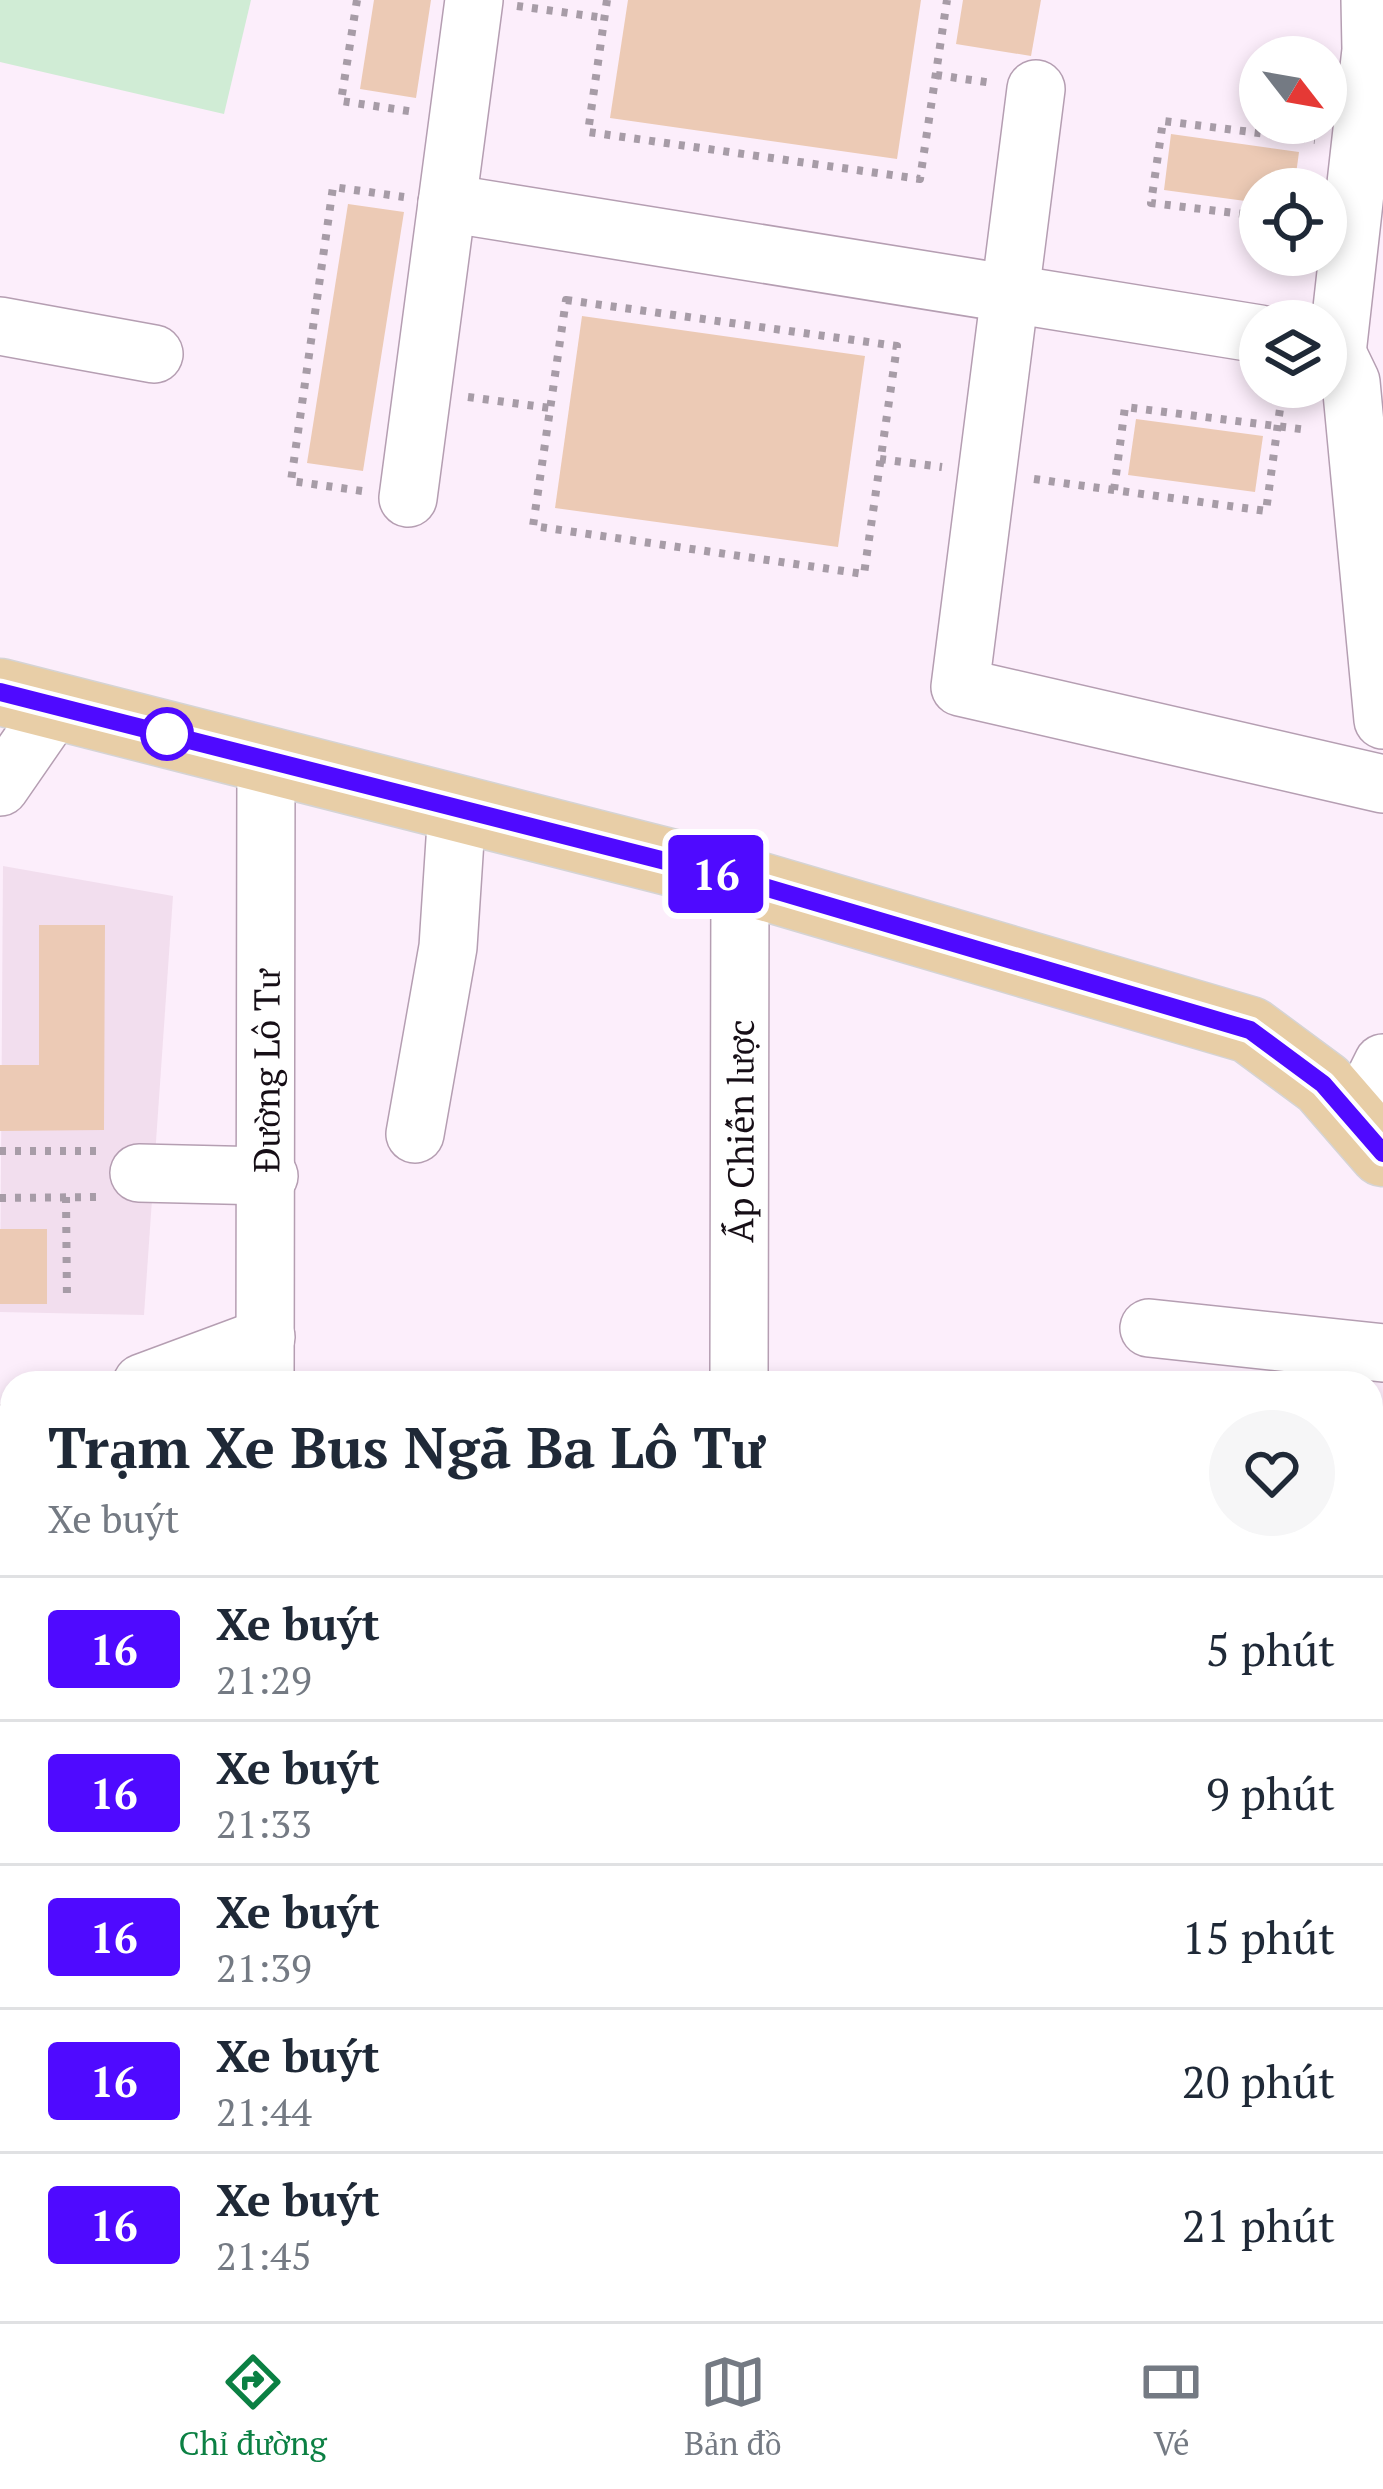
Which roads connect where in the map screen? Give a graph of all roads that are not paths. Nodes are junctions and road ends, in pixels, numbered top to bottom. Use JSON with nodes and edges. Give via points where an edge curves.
{"nodes":[{"id":1,"x":1370,"y":0,"type":"edge"},
{"id":2,"x":487,"y":2,"type":"edge"},
{"id":3,"x":1036,"y":89,"type":"dead end"},
{"id":4,"x":447,"y":203,"type":"junction"},
{"id":5,"x":1010,"y":295,"type":"junction"},
{"id":6,"x":0,"y":326,"type":"edge"},
{"id":7,"x":1239,"y":331,"type":"edge"},
{"id":8,"x":154,"y":354,"type":"dead end"},
{"id":9,"x":1354,"y":359,"type":"edge"},
{"id":10,"x":408,"y":498,"type":"road end"},
{"id":11,"x":28,"y":699,"type":"edge"},
{"id":12,"x":1383,"y":720,"type":"edge"},
{"id":13,"x":266,"y":760,"type":"junction"},
{"id":14,"x":1383,"y":784,"type":"edge"},
{"id":15,"x":0,"y":787,"type":"edge"},
{"id":16,"x":457,"y":809,"type":"junction"},
{"id":17,"x":740,"y":880,"type":"junction"},
{"id":18,"x":1374,"y":1111,"type":"edge"},
{"id":19,"x":415,"y":1134,"type":"dead end"},
{"id":20,"x":124,"y":1173,"type":"road end"},
{"id":21,"x":269,"y":1176,"type":"junction"},
{"id":22,"x":1149,"y":1328,"type":"dead end"},
{"id":23,"x":1383,"y":1353,"type":"edge"},
{"id":24,"x":265,"y":1360,"type":"edge"},
{"id":25,"x":206,"y":1371,"type":"edge"},
{"id":26,"x":739,"y":1371,"type":"edge"}],
"edges":[{"from":1,"to":9,"type":"street"},
{"from":2,"to":4,"type":"street"},
{"from":3,"to":5,"type":"street"},
{"from":4,"to":5,"type":"street"},
{"from":4,"to":10,"type":"street"},
{"from":5,"to":7,"type":"street"},
{"from":5,"to":14,"type":"street","via":[[960,687]]},
{"from":6,"to":8,"type":"street"},
{"from":9,"to":12,"type":"street"},
{"from":11,"to":13,"type":"main road"},
{"from":11,"to":15,"type":"street"},
{"from":13,"to":16,"type":"main road"},
{"from":13,"to":21,"type":"street","name":"Đường Lô Tư"},
{"from":16,"to":17,"type":"main road"},
{"from":16,"to":19,"type":"street","via":[[448,947]]},
{"from":17,"to":18,"type":"main road","via":[[1250,1030]]},
{"from":17,"to":26,"type":"street","name":"Ấp Chiến lược"},
{"from":20,"to":21,"type":"street"},
{"from":21,"to":24,"type":"street","name":"Đường Lô Tư"},
{"from":22,"to":23,"type":"street"},
{"from":24,"to":25,"type":"street"}]}
